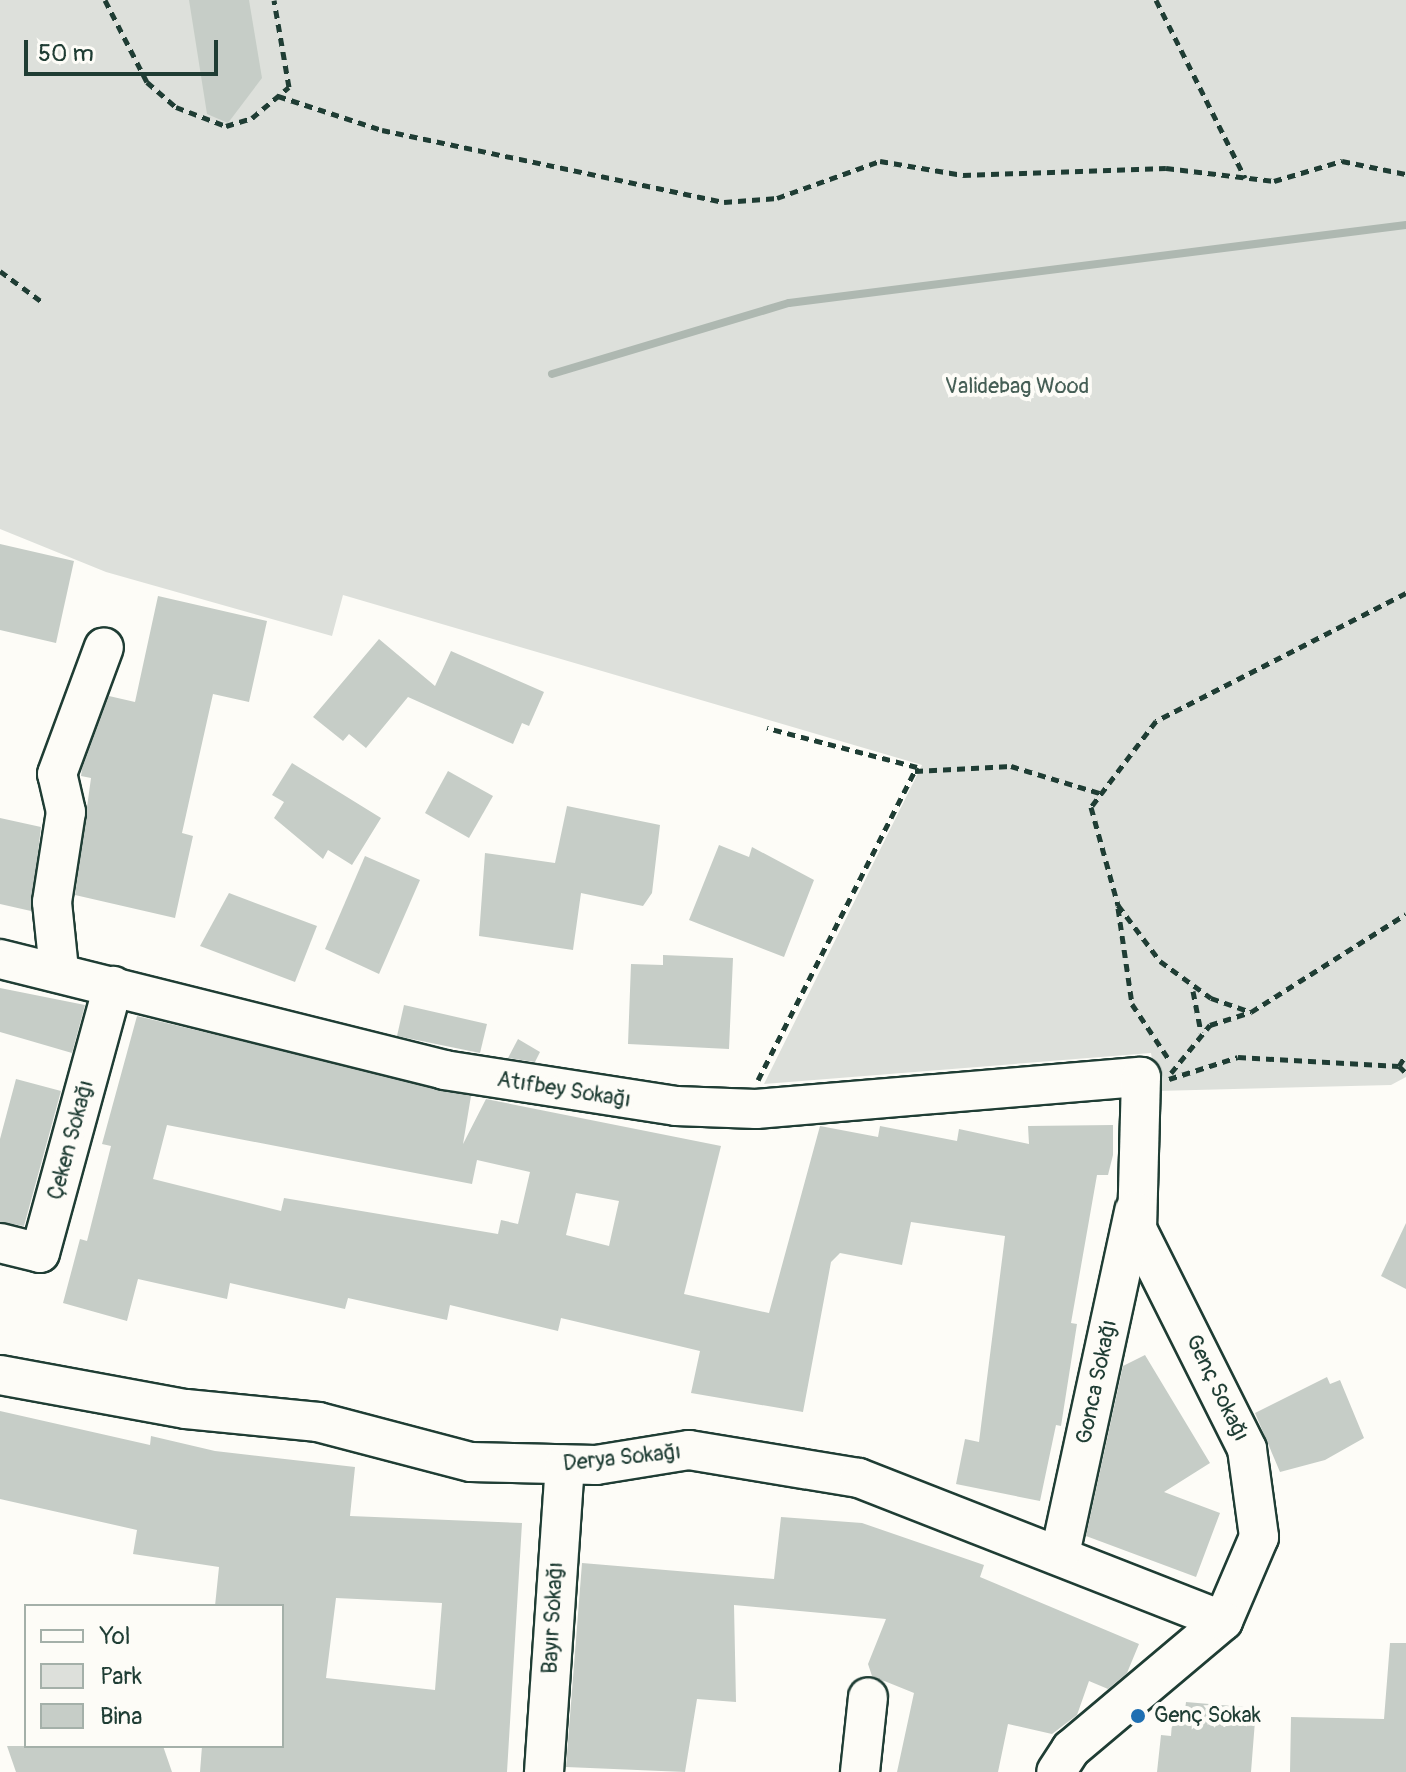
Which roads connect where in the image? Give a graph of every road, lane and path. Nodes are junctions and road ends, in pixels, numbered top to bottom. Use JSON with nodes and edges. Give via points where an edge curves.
{"nodes":[{"id":1,"x":105,"y":0,"type":"edge"},
{"id":2,"x":274,"y":0,"type":"edge"},
{"id":3,"x":1156,"y":0,"type":"edge"},
{"id":4,"x":278,"y":96,"type":"junction"},
{"id":5,"x":1406,"y":174,"type":"edge"},
{"id":6,"x":1245,"y":178,"type":"junction"},
{"id":7,"x":0,"y":271,"type":"edge"},
{"id":8,"x":42,"y":302,"type":"dead end"},
{"id":9,"x":1406,"y":593,"type":"edge"},
{"id":10,"x":104,"y":647,"type":"dead end"},
{"id":11,"x":767,"y":728,"type":"dead end"},
{"id":12,"x":915,"y":771,"type":"junction"},
{"id":13,"x":924,"y":772,"type":"junction"},
{"id":14,"x":912,"y":779,"type":"junction"},
{"id":15,"x":1100,"y":793,"type":"junction"},
{"id":16,"x":1118,"y":905,"type":"junction"},
{"id":17,"x":1406,"y":914,"type":"edge"},
{"id":18,"x":0,"y":959,"type":"edge"},
{"id":19,"x":59,"y":970,"type":"junction"},
{"id":20,"x":113,"y":986,"type":"junction"},
{"id":21,"x":1193,"y":990,"type":"junction"},
{"id":22,"x":1251,"y":1012,"type":"junction"},
{"id":23,"x":1201,"y":1033,"type":"junction"},
{"id":24,"x":1406,"y":1055,"type":"edge"},
{"id":25,"x":1399,"y":1066,"type":"junction"},
{"id":26,"x":1406,"y":1073,"type":"edge"},
{"id":27,"x":1160,"y":1075,"type":"junction"},
{"id":28,"x":756,"y":1109,"type":"junction"},
{"id":29,"x":1134,"y":1211,"type":"junction"},
{"id":30,"x":0,"y":1243,"type":"edge"},
{"id":31,"x":0,"y":1375,"type":"edge"},
{"id":32,"x":565,"y":1465,"type":"junction"},
{"id":33,"x":1060,"y":1554,"type":"junction"},
{"id":34,"x":1223,"y":1621,"type":"junction"},
{"id":35,"x":868,"y":1697,"type":"dead end"},
{"id":36,"x":544,"y":1772,"type":"edge"},
{"id":37,"x":860,"y":1772,"type":"edge"},
{"id":38,"x":1056,"y":1772,"type":"edge"}],
"edges":[{"from":1,"to":4,"type":"path","via":[[147,82],[176,107],[226,126],[252,118]]},
{"from":2,"to":4,"type":"path","via":[[289,87]]},
{"from":3,"to":6,"type":"path"},
{"from":4,"to":6,"type":"path","via":[[382,130],[724,202],[777,198],[880,161],[963,175],[1166,168]]},
{"from":5,"to":6,"type":"path","via":[[1342,161],[1274,181]]},
{"from":7,"to":8,"type":"path"},
{"from":9,"to":15,"type":"path","via":[[1156,721]]},
{"from":10,"to":19,"type":"street","via":[[57,774],[66,812],[52,902]]},
{"from":11,"to":12,"type":"path"},
{"from":12,"to":13,"type":"path"},
{"from":12,"to":14,"type":"path"},
{"from":13,"to":14,"type":"path"},
{"from":13,"to":15,"type":"path","via":[[1011,766]]},
{"from":14,"to":28,"type":"path","via":[[760,1069]]},
{"from":15,"to":16,"type":"path","via":[[1091,807]]},
{"from":16,"to":21,"type":"path"},
{"from":16,"to":27,"type":"path","via":[[1132,1004]]},
{"from":17,"to":22,"type":"path"},
{"from":18,"to":19,"type":"street","name":"Atıfbey Sokağı"},
{"from":19,"to":20,"type":"street","name":"Atıfbey Sokağı"},
{"from":20,"to":28,"type":"street","name":"Atıfbey Sokağı","via":[[485,1078],[676,1106]]},
{"from":20,"to":30,"type":"street","name":"Çeken Sokağı","via":[[40,1253]]},
{"from":21,"to":22,"type":"path"},
{"from":21,"to":23,"type":"path"},
{"from":22,"to":23,"type":"path"},
{"from":23,"to":27,"type":"path"},
{"from":24,"to":25,"type":"path"},
{"from":25,"to":26,"type":"path"},
{"from":25,"to":27,"type":"path","via":[[1238,1057]]},
{"from":27,"to":28,"type":"street","name":"Atıfbey Sokağı"},
{"from":27,"to":29,"type":"street","name":"Genç Sokağı"},
{"from":29,"to":33,"type":"street","name":"Gonca Sokağı"},
{"from":29,"to":34,"type":"street","name":"Genç Sokağı","via":[[1247,1449],[1259,1537]]},
{"from":31,"to":32,"type":"street","name":"Derya Sokağı","via":[[186,1409],[318,1422],[471,1462]]},
{"from":32,"to":33,"type":"street","name":"Derya Sokağı","via":[[689,1450],[859,1478]]},
{"from":32,"to":36,"type":"street","name":"Bayır Sokağı"},
{"from":33,"to":34,"type":"street","name":"Derya Sokağı"},
{"from":34,"to":38,"type":"street","name":"Genç Sokağı","via":[[1071,1749]]},
{"from":35,"to":37,"type":"street"}]}
